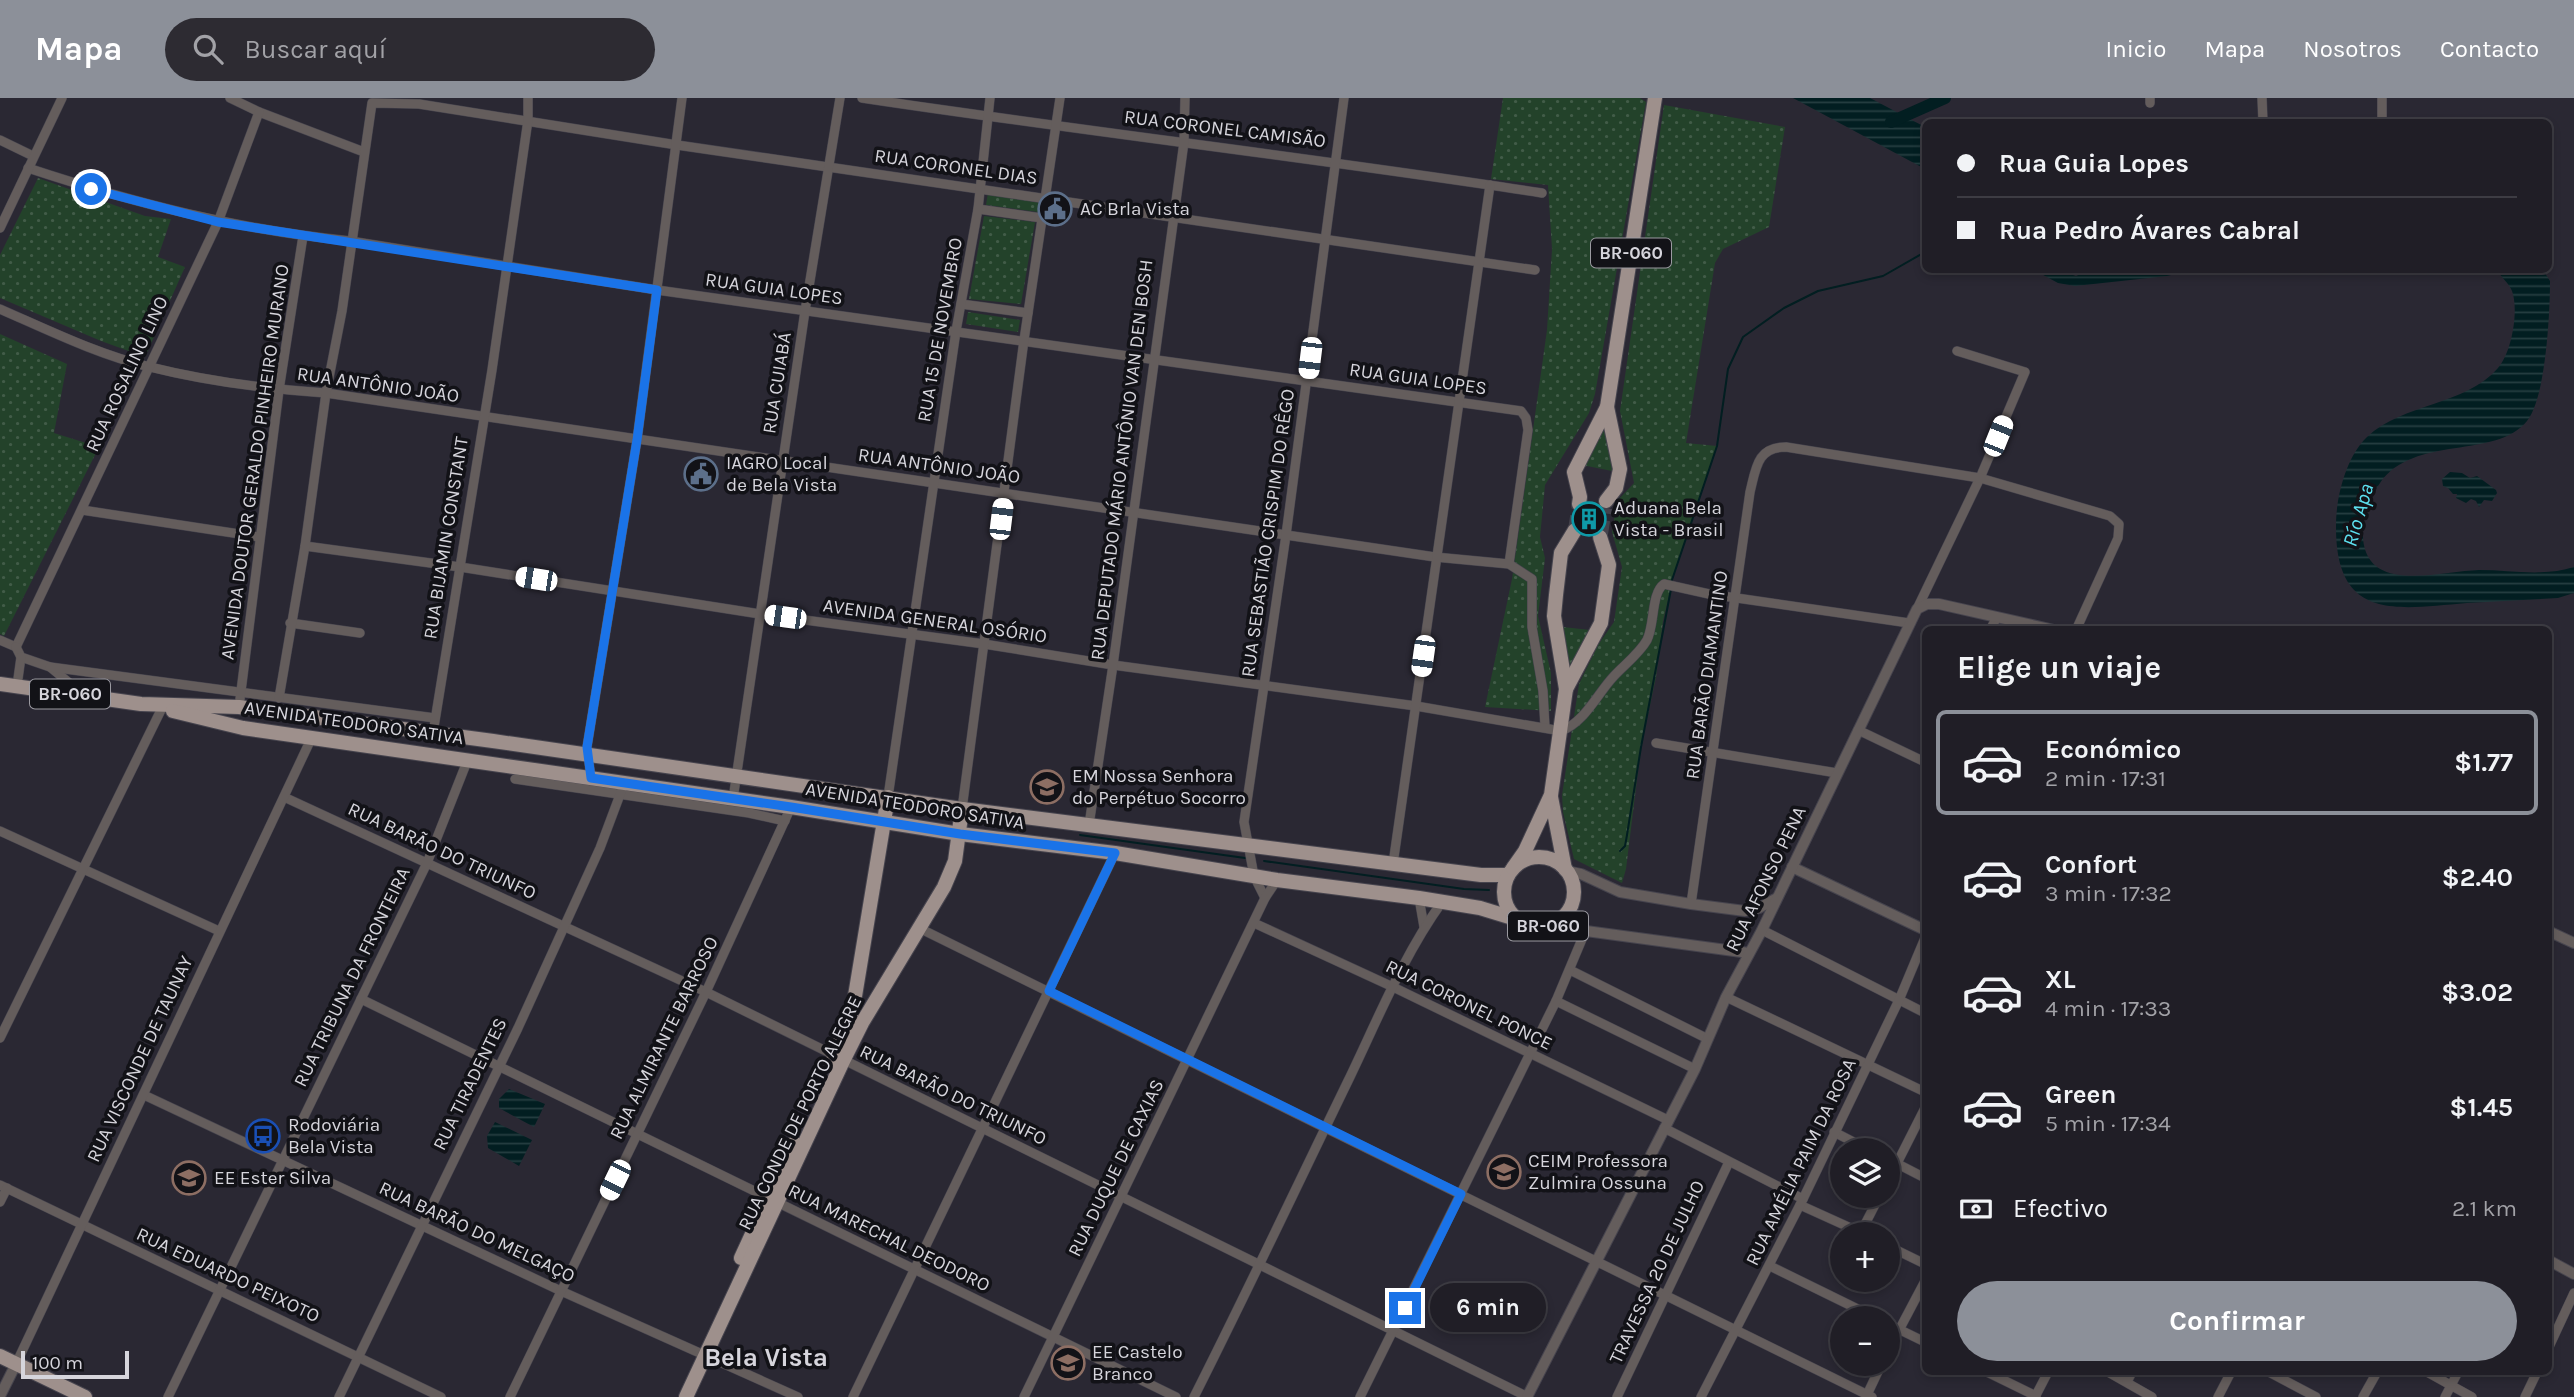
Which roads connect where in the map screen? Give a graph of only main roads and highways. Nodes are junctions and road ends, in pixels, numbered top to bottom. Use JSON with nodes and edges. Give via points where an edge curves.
{"nodes":[{"id":1,"x":1655,"y":98,"type":"edge"},
{"id":2,"x":1607,"y":407,"type":"junction"},
{"id":3,"x":0,"y":684,"type":"edge"},
{"id":4,"x":1566,"y":689,"type":"junction"},
{"id":5,"x":242,"y":702,"type":"junction"},
{"id":6,"x":141,"y":704,"type":"junction"},
{"id":7,"x":243,"y":728,"type":"junction"},
{"id":8,"x":1550,"y":795,"type":"junction"},
{"id":9,"x":888,"y":797,"type":"junction"},
{"id":10,"x":962,"y":808,"type":"junction"},
{"id":11,"x":885,"y":821,"type":"junction"},
{"id":12,"x":960,"y":834,"type":"junction"},
{"id":13,"x":1566,"y":870,"type":"junction"},
{"id":14,"x":1510,"y":872,"type":"junction"},
{"id":15,"x":1516,"y":919,"type":"junction"},
{"id":16,"x":839,"y":1059,"type":"junction"},
{"id":17,"x":701,"y":1354,"type":"junction"},
{"id":18,"x":0,"y":1356,"type":"edge"},
{"id":19,"x":85,"y":1397,"type":"edge"},
{"id":20,"x":676,"y":1397,"type":"edge"},
{"id":21,"x":686,"y":1397,"type":"edge"}],
"edges":[{"from":1,"to":2,"type":"main road","number":"BR-060"},
{"from":2,"to":2,"type":"main road","number":"BR-060","via":[[1620,468],[1616,488],[1605,505],[1580,501],[1574,472]]},
{"from":3,"to":6,"type":"main road","name":"AVENIDA TEODORO SATIVA","number":"BR-060"},
{"from":4,"to":4,"type":"main road","number":"BR-060","via":[[1601,624],[1609,565],[1600,536],[1575,532],[1559,561],[1554,616]]},
{"from":4,"to":8,"type":"main road","number":"BR-060"},
{"from":5,"to":6,"type":"main road","name":"AVENIDA TEODORO SATIVA","number":"BR-060"},
{"from":5,"to":7,"type":"main road","via":[[239,719]]},
{"from":5,"to":9,"type":"main road","name":"AVENIDA TEODORO SATIVA","number":"BR-060","via":[[434,726],[588,756]]},
{"from":6,"to":7,"type":"main road","name":"AVENIDA TEODORO SATIVA","number":"BR-060"},
{"from":7,"to":11,"type":"main road","name":"AVENIDA TEODORO SATIVA","number":"BR-060","via":[[591,778],[623,789]]},
{"from":8,"to":13,"type":"main road","number":"BR-060"},
{"from":8,"to":14,"type":"main road","number":"BR-060","via":[[1525,851]]},
{"from":9,"to":10,"type":"main road","name":"AVENIDA TEODORO SATIVA","number":"BR-060"},
{"from":9,"to":11,"type":"main road","name":"RUA CONDE DE PORTO ALEGRE"},
{"from":10,"to":12,"type":"main road","name":"RUA CONDE DE PORTO ALEGRE"},
{"from":10,"to":14,"type":"main road","name":"AVENIDA TEODORO SATIVA","number":"BR-060","via":[[1481,875]]},
{"from":11,"to":12,"type":"main road","name":"AVENIDA TEODORO SATIVA","number":"BR-060"},
{"from":11,"to":16,"type":"main road","name":"RUA CONDE DE PORTO ALEGRE","via":[[853,1008]]},
{"from":12,"to":15,"type":"main road","name":"AVENIDA TEODORO SATIVA","number":"BR-060","via":[[1419,898]]},
{"from":12,"to":16,"type":"main road","name":"RUA CONDE DE PORTO ALEGRE","via":[[944,887]]},
{"from":13,"to":14,"type":"main road","number":"BR-060","via":[[1558,862],[1539,857],[1520,862]]},
{"from":13,"to":15,"type":"main road","number":"BR-060","via":[[1574,889],[1565,915],[1549,926],[1532,927]]},
{"from":14,"to":15,"type":"main road","number":"BR-060","via":[[1504,894]]},
{"from":16,"to":17,"type":"main road","name":"RUA CONDE DE PORTO ALEGRE"},
{"from":17,"to":20,"type":"main road","name":"RUA CONDE DE PORTO ALEGRE"},
{"from":17,"to":21,"type":"main road","name":"RUA CONDE DE PORTO ALEGRE"},
{"from":18,"to":19,"type":"main road"}]}
